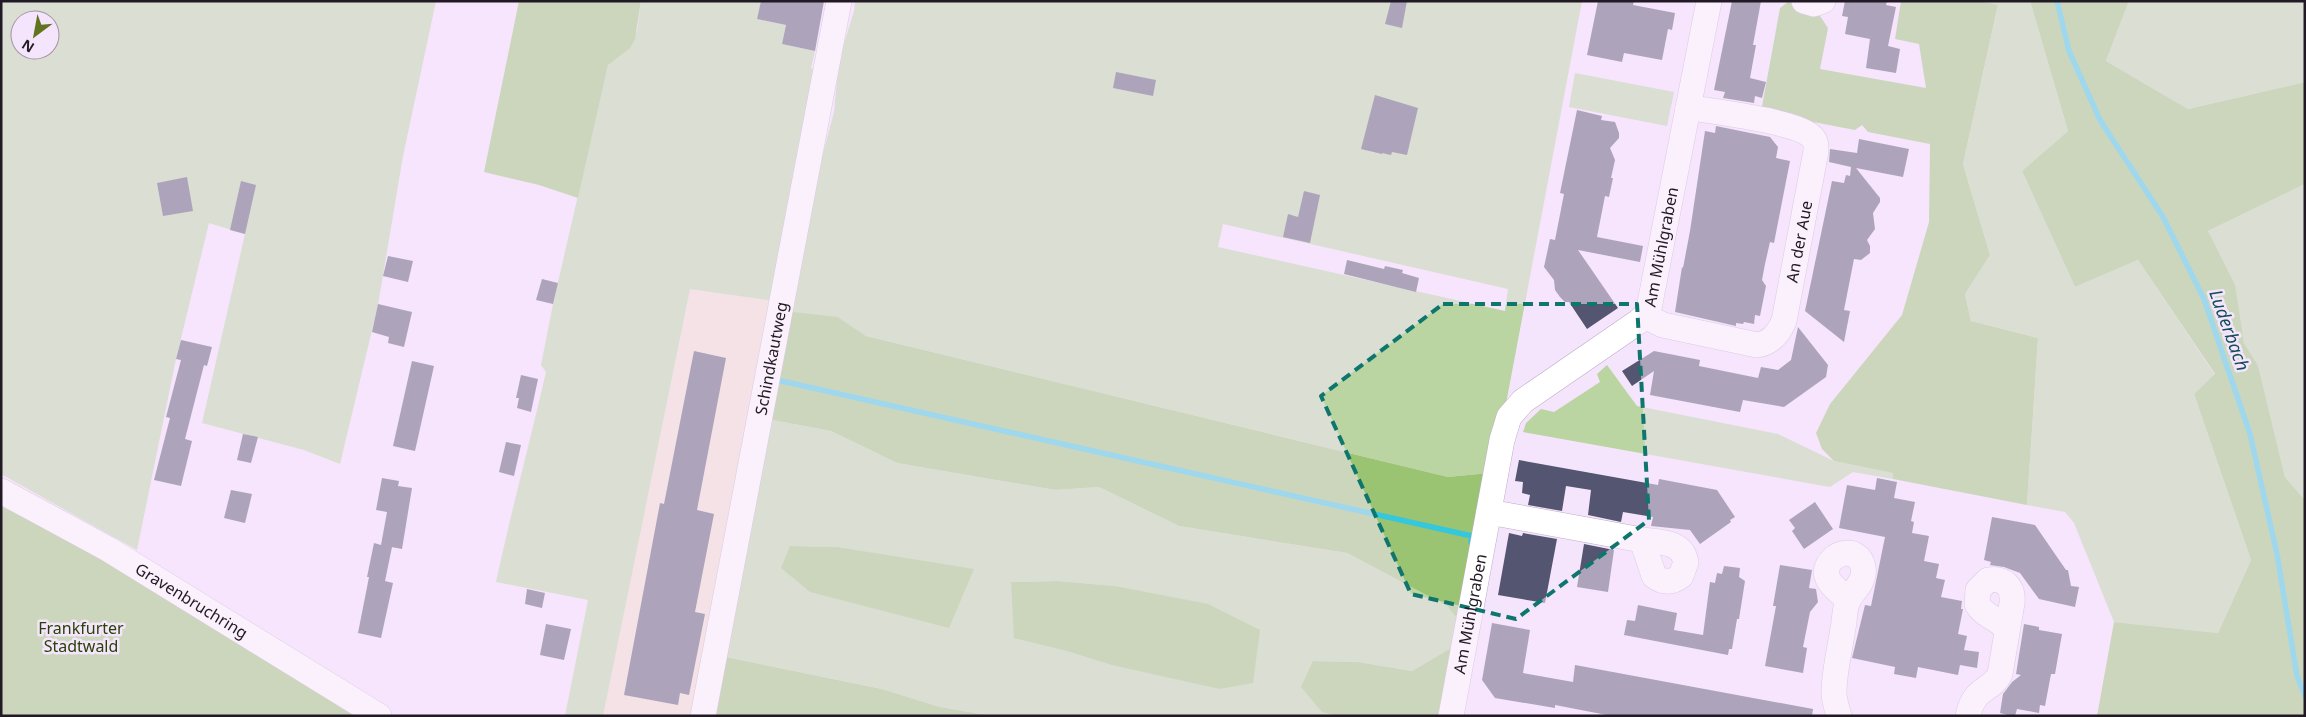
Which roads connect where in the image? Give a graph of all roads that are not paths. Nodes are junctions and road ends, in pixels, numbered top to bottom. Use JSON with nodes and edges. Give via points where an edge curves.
{"nodes":[{"id":1,"x":839,"y":1,"type":"edge"},
{"id":2,"x":1709,"y":1,"type":"edge"},
{"id":3,"x":1804,"y":1,"type":"edge"},
{"id":4,"x":1823,"y":1,"type":"edge"},
{"id":5,"x":1688,"y":108,"type":"junction"},
{"id":6,"x":1645,"y":316,"type":"junction"},
{"id":7,"x":1,"y":491,"type":"edge"},
{"id":8,"x":1489,"y":512,"type":"junction"},
{"id":9,"x":1642,"y":540,"type":"dead end"},
{"id":10,"x":1848,"y":602,"type":"dead end"},
{"id":11,"x":2007,"y":630,"type":"dead end"},
{"id":12,"x":1458,"y":715,"type":"edge"},
{"id":13,"x":379,"y":716,"type":"edge"},
{"id":14,"x":703,"y":716,"type":"edge"},
{"id":15,"x":1839,"y":716,"type":"edge"},
{"id":16,"x":1968,"y":716,"type":"edge"}],
"edges":[{"from":1,"to":14,"type":"street","name":"Schindkautweg"},
{"from":2,"to":5,"type":"street","name":"Am Mühlgraben"},
{"from":3,"to":4,"type":"street","via":[[1814,4]]},
{"from":5,"to":6,"type":"street","name":"Am Mühlgraben"},
{"from":5,"to":6,"type":"street","name":"An der Aue","via":[[1794,127],[1811,136],[1816,143],[1784,321],[1772,339],[1757,345],[1663,325]]},
{"from":6,"to":8,"type":"street","name":"Am Mühlgraben","via":[[1514,410],[1505,427]]},
{"from":7,"to":13,"type":"street","name":"Gravenbruchring","via":[[108,549]]},
{"from":8,"to":9,"type":"street"},
{"from":8,"to":12,"type":"street","name":"Am Mühlgraben"},
{"from":10,"to":15,"type":"street","via":[[1834,695]]},
{"from":11,"to":16,"type":"street","via":[[1998,677],[1976,696]]}]}
